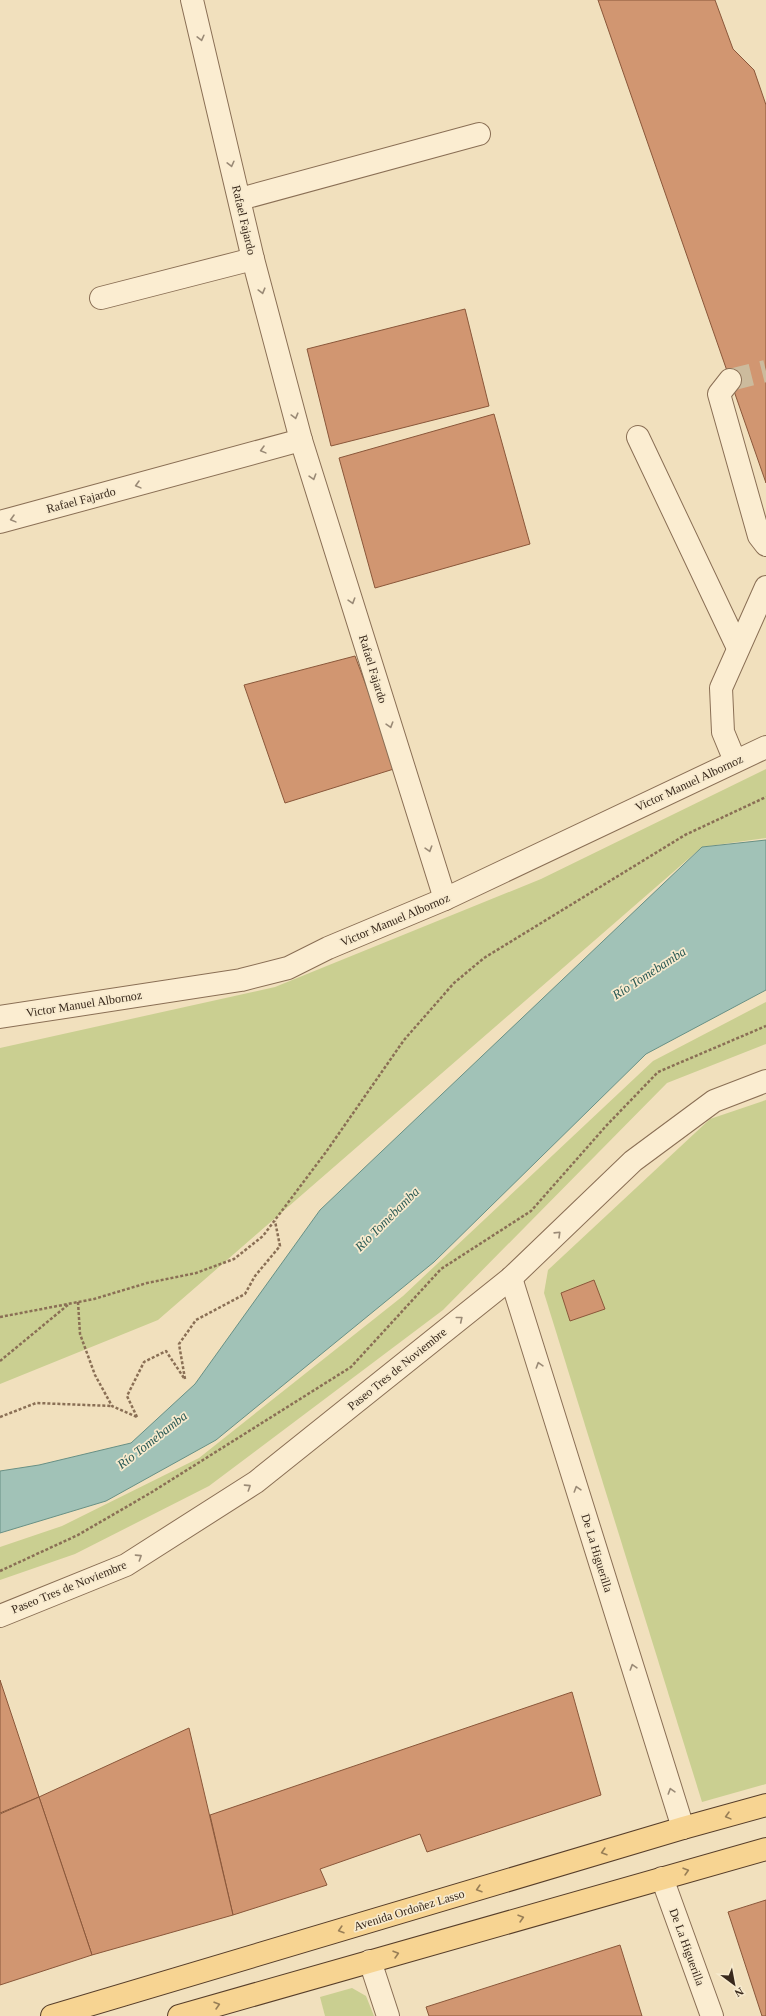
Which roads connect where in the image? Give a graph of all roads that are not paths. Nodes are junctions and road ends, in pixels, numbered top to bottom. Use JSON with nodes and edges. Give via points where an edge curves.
{"nodes":[{"id":1,"x":192,"y":0,"type":"edge"},
{"id":2,"x":479,"y":134,"type":"dead end"},
{"id":3,"x":240,"y":199,"type":"junction"},
{"id":4,"x":253,"y":259,"type":"junction"},
{"id":5,"x":101,"y":298,"type":"dead end"},
{"id":6,"x":730,"y":380,"type":"tunnel mouth"},
{"id":7,"x":638,"y":437,"type":"dead end"},
{"id":8,"x":301,"y":440,"type":"junction"},
{"id":9,"x":0,"y":522,"type":"edge"},
{"id":10,"x":766,"y":545,"type":"edge"},
{"id":11,"x":766,"y":587,"type":"edge"},
{"id":12,"x":738,"y":648,"type":"junction"},
{"id":13,"x":766,"y":747,"type":"edge"},
{"id":14,"x":735,"y":761,"type":"junction"},
{"id":15,"x":445,"y":899,"type":"junction"},
{"id":16,"x":0,"y":1017,"type":"edge"},
{"id":17,"x":766,"y":1081,"type":"edge"},
{"id":18,"x":512,"y":1278,"type":"junction"},
{"id":19,"x":0,"y":1616,"type":"edge"},
{"id":20,"x":766,"y":1805,"type":"edge"},
{"id":21,"x":683,"y":1828,"type":"junction"},
{"id":22,"x":766,"y":1849,"type":"edge"},
{"id":23,"x":662,"y":1878,"type":"junction"},
{"id":24,"x":370,"y":1961,"type":"junction"},
{"id":25,"x":52,"y":2016,"type":"edge"},
{"id":26,"x":179,"y":2016,"type":"edge"},
{"id":27,"x":388,"y":2016,"type":"edge"},
{"id":28,"x":712,"y":2016,"type":"edge"}],
"edges":[{"from":1,"to":3,"type":"street","name":"Rafael Fajardo","one_way":true},
{"from":2,"to":3,"type":"street"},
{"from":3,"to":4,"type":"street","name":"Rafael Fajardo"},
{"from":4,"to":5,"type":"street"},
{"from":4,"to":8,"type":"street","name":"Rafael Fajardo","one_way":true},
{"from":6,"to":10,"type":"street","via":[[719,394],[759,536]]},
{"from":7,"to":12,"type":"street"},
{"from":8,"to":9,"type":"street","name":"Rafael Fajardo","one_way":true},
{"from":8,"to":15,"type":"street","name":"Rafael Fajardo","one_way":true},
{"from":11,"to":12,"type":"street"},
{"from":12,"to":14,"type":"street","via":[[721,688],[723,732]]},
{"from":13,"to":14,"type":"street","name":"Victor Manuel Albornoz"},
{"from":14,"to":15,"type":"street","name":"Victor Manuel Albornoz"},
{"from":15,"to":16,"type":"street","name":"Victor Manuel Albornoz","via":[[328,948],[288,968],[240,980]]},
{"from":18,"to":17,"type":"street","name":"Paseo Tres de Noviembre","one_way":true,"via":[[633,1161],[714,1101]]},
{"from":19,"to":18,"type":"street","name":"Paseo Tres de Noviembre","one_way":true,"via":[[126,1565],[256,1482]]},
{"from":21,"to":18,"type":"street","name":"De La Higuerilla","one_way":true},
{"from":20,"to":21,"type":"main road","name":"Avenida Ordoñez Lasso","one_way":true},
{"from":21,"to":25,"type":"main road","name":"Avenida Ordoñez Lasso","one_way":true},
{"from":23,"to":22,"type":"main road","one_way":true},
{"from":24,"to":23,"type":"main road","one_way":true},
{"from":23,"to":28,"type":"street","name":"De La Higuerilla"},
{"from":26,"to":24,"type":"main road","one_way":true},
{"from":24,"to":27,"type":"street"}]}
